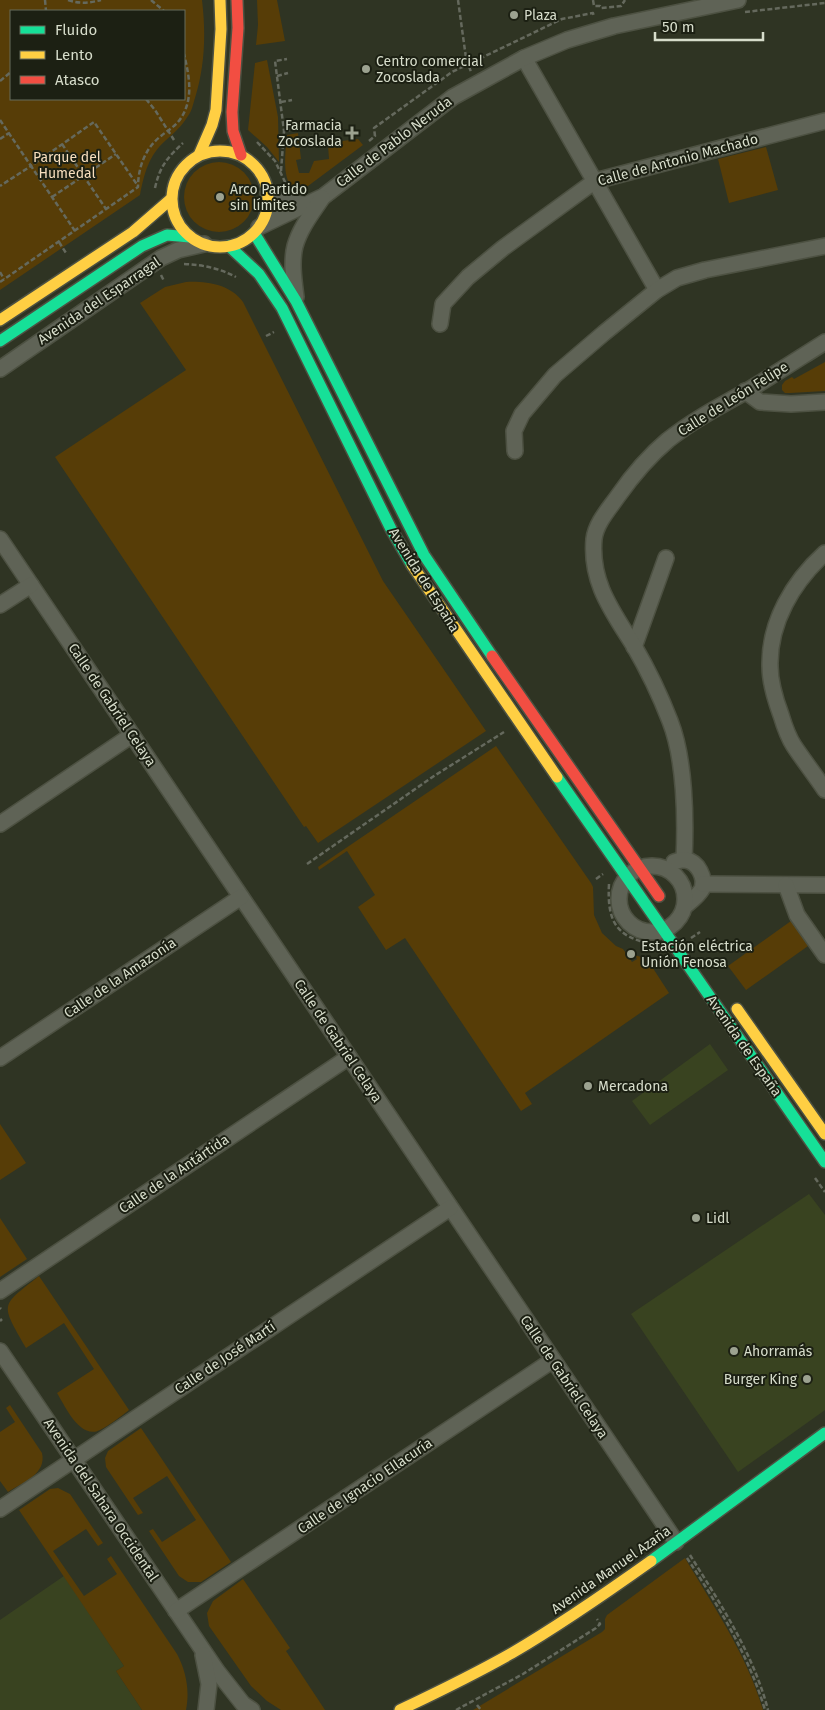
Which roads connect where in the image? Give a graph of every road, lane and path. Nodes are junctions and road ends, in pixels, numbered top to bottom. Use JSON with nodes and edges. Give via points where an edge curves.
{"nodes":[{"id":1,"x":68,"y":0,"type":"edge"},
{"id":2,"x":101,"y":0,"type":"edge"},
{"id":3,"x":151,"y":0,"type":"edge"},
{"id":4,"x":220,"y":0,"type":"edge"},
{"id":5,"x":237,"y":0,"type":"edge"},
{"id":6,"x":458,"y":0,"type":"edge"},
{"id":7,"x":593,"y":0,"type":"edge"},
{"id":8,"x":625,"y":0,"type":"edge"},
{"id":9,"x":825,"y":2,"type":"edge"},
{"id":10,"x":740,"y":6,"type":"edge"},
{"id":11,"x":601,"y":8,"type":"junction"},
{"id":12,"x":163,"y":10,"type":"edge"},
{"id":13,"x":601,"y":13,"type":"dead end"},
{"id":14,"x":599,"y":18,"type":"dead end"},
{"id":15,"x":524,"y":58,"type":"junction"},
{"id":16,"x":185,"y":59,"type":"edge"},
{"id":17,"x":287,"y":59,"type":"dead end"},
{"id":18,"x":467,"y":65,"type":"junction"},
{"id":19,"x":10,"y":73,"type":"edge"},
{"id":20,"x":288,"y":74,"type":"dead end"},
{"id":21,"x":277,"y":76,"type":"junction"},
{"id":22,"x":0,"y":81,"type":"edge"},
{"id":23,"x":147,"y":100,"type":"edge"},
{"id":24,"x":292,"y":100,"type":"dead end"},
{"id":25,"x":281,"y":102,"type":"junction"},
{"id":26,"x":0,"y":120,"type":"edge"},
{"id":27,"x":825,"y":121,"type":"edge"},
{"id":28,"x":295,"y":129,"type":"dead end"},
{"id":29,"x":168,"y":131,"type":"junction"},
{"id":30,"x":284,"y":131,"type":"junction"},
{"id":31,"x":9,"y":134,"type":"junction"},
{"id":32,"x":0,"y":139,"type":"edge"},
{"id":33,"x":174,"y":140,"type":"dead end"},
{"id":34,"x":256,"y":140,"type":"dead end"},
{"id":35,"x":185,"y":141,"type":"dead end"},
{"id":36,"x":368,"y":142,"type":"dead end"},
{"id":37,"x":62,"y":144,"type":"junction"},
{"id":38,"x":116,"y":154,"type":"junction"},
{"id":39,"x":199,"y":155,"type":"junction"},
{"id":40,"x":242,"y":155,"type":"junction"},
{"id":41,"x":30,"y":166,"type":"junction"},
{"id":42,"x":281,"y":173,"type":"junction"},
{"id":43,"x":84,"y":175,"type":"junction"},
{"id":44,"x":595,"y":181,"type":"junction"},
{"id":45,"x":0,"y":186,"type":"edge"},
{"id":46,"x":138,"y":187,"type":"junction"},
{"id":47,"x":290,"y":190,"type":"dead end"},
{"id":48,"x":153,"y":193,"type":"dead end"},
{"id":49,"x":268,"y":193,"type":"junction"},
{"id":50,"x":324,"y":196,"type":"junction"},
{"id":51,"x":52,"y":197,"type":"junction"},
{"id":52,"x":171,"y":199,"type":"junction"},
{"id":53,"x":307,"y":205,"type":"junction"},
{"id":54,"x":107,"y":209,"type":"junction"},
{"id":55,"x":257,"y":230,"type":"junction"},
{"id":56,"x":75,"y":231,"type":"junction"},
{"id":57,"x":190,"y":237,"type":"junction"},
{"id":58,"x":58,"y":242,"type":"junction"},
{"id":59,"x":204,"y":244,"type":"junction"},
{"id":60,"x":229,"y":246,"type":"junction"},
{"id":61,"x":825,"y":246,"type":"edge"},
{"id":62,"x":66,"y":253,"type":"dead end"},
{"id":63,"x":0,"y":272,"type":"edge"},
{"id":64,"x":4,"y":279,"type":"junction"},
{"id":65,"x":0,"y":282,"type":"edge"},
{"id":66,"x":657,"y":290,"type":"junction"},
{"id":67,"x":296,"y":301,"type":"junction"},
{"id":68,"x":0,"y":320,"type":"edge"},
{"id":69,"x":440,"y":324,"type":"dead end"},
{"id":70,"x":0,"y":341,"type":"edge"},
{"id":71,"x":825,"y":342,"type":"edge"},
{"id":72,"x":0,"y":369,"type":"edge"},
{"id":73,"x":745,"y":391,"type":"junction"},
{"id":74,"x":825,"y":402,"type":"edge"},
{"id":75,"x":515,"y":451,"type":"dead end"},
{"id":76,"x":0,"y":539,"type":"edge"},
{"id":77,"x":825,"y":553,"type":"edge"},
{"id":78,"x":666,"y":558,"type":"dead end"},
{"id":79,"x":31,"y":585,"type":"junction"},
{"id":80,"x":0,"y":605,"type":"edge"},
{"id":81,"x":634,"y":647,"type":"junction"},
{"id":82,"x":132,"y":735,"type":"junction"},
{"id":83,"x":496,"y":737,"type":"dead end"},
{"id":84,"x":825,"y":790,"type":"edge"},
{"id":85,"x":0,"y":824,"type":"edge"},
{"id":86,"x":684,"y":860,"type":"junction"},
{"id":87,"x":307,"y":864,"type":"dead end"},
{"id":88,"x":659,"y":867,"type":"junction"},
{"id":89,"x":640,"y":868,"type":"junction"},
{"id":90,"x":626,"y":877,"type":"junction"},
{"id":91,"x":703,"y":884,"type":"junction"},
{"id":92,"x":786,"y":884,"type":"junction"},
{"id":93,"x":825,"y":885,"type":"edge"},
{"id":94,"x":241,"y":897,"type":"junction"},
{"id":95,"x":685,"y":906,"type":"junction"},
{"id":96,"x":673,"y":918,"type":"junction"},
{"id":97,"x":663,"y":930,"type":"junction"},
{"id":98,"x":825,"y":955,"type":"edge"},
{"id":99,"x":728,"y":997,"type":"dead end"},
{"id":100,"x":349,"y":1057,"type":"junction"},
{"id":101,"x":0,"y":1058,"type":"edge"},
{"id":102,"x":825,"y":1134,"type":"edge"},
{"id":103,"x":825,"y":1162,"type":"edge"},
{"id":104,"x":450,"y":1208,"type":"junction"},
{"id":105,"x":0,"y":1291,"type":"edge"},
{"id":106,"x":0,"y":1351,"type":"edge"},
{"id":107,"x":553,"y":1360,"type":"junction"},
{"id":108,"x":825,"y":1433,"type":"edge"},
{"id":109,"x":74,"y":1460,"type":"junction"},
{"id":110,"x":0,"y":1509,"type":"edge"},
{"id":111,"x":676,"y":1542,"type":"junction"},
{"id":112,"x":687,"y":1554,"type":"dead end"},
{"id":113,"x":176,"y":1611,"type":"junction"},
{"id":114,"x":202,"y":1649,"type":"junction"},
{"id":115,"x":477,"y":1705,"type":"dead end"},
{"id":116,"x":243,"y":1709,"type":"edge"},
{"id":117,"x":206,"y":1710,"type":"edge"},
{"id":118,"x":400,"y":1710,"type":"edge"},
{"id":119,"x":481,"y":1710,"type":"edge"},
{"id":120,"x":766,"y":1710,"type":"edge"}],
"edges":[{"from":1,"to":2,"type":"path","via":[[89,3]]},
{"from":3,"to":12,"type":"path"},
{"from":4,"to":39,"type":"street","via":[[216,110]]},
{"from":5,"to":40,"type":"street","via":[[232,112],[233,131]]},
{"from":6,"to":18,"type":"path"},
{"from":7,"to":11,"type":"path","via":[[594,6]]},
{"from":8,"to":11,"type":"path","via":[[621,6]]},
{"from":9,"to":10,"type":"path"},
{"from":10,"to":15,"type":"street","name":"Calle de Pablo Neruda","via":[[614,26],[567,40]]},
{"from":11,"to":13,"type":"path"},
{"from":14,"to":18,"type":"path","via":[[595,19],[593,13],[562,19]]},
{"from":15,"to":44,"type":"street"},
{"from":15,"to":50,"type":"street","name":"Calle de Pablo Neruda","via":[[453,98]]},
{"from":16,"to":29,"type":"path","via":[[189,79],[188,100],[182,117]]},
{"from":17,"to":21,"type":"path","via":[[275,61]]},
{"from":18,"to":36,"type":"path","via":[[452,72],[374,128],[375,136]]},
{"from":19,"to":22,"type":"path"},
{"from":20,"to":21,"type":"path"},
{"from":21,"to":25,"type":"path"},
{"from":23,"to":29,"type":"path"},
{"from":24,"to":25,"type":"path"},
{"from":25,"to":30,"type":"path"},
{"from":26,"to":31,"type":"path"},
{"from":27,"to":44,"type":"street","name":"Calle de Antonio Machado"},
{"from":28,"to":30,"type":"path"},
{"from":29,"to":33,"type":"path"},
{"from":29,"to":46,"type":"path","via":[[145,155],[138,175]]},
{"from":30,"to":42,"type":"path"},
{"from":31,"to":32,"type":"path"},
{"from":31,"to":41,"type":"path"},
{"from":34,"to":42,"type":"path"},
{"from":35,"to":48,"type":"path","via":[[166,159]]},
{"from":37,"to":38,"type":"path","via":[[94,122]]},
{"from":37,"to":41,"type":"path"},
{"from":37,"to":43,"type":"path"},
{"from":38,"to":43,"type":"path"},
{"from":38,"to":46,"type":"path"},
{"from":39,"to":40,"type":"street","via":[[221,150]]},
{"from":39,"to":52,"type":"street","via":[[179,173]]},
{"from":40,"to":49,"type":"street","via":[[260,171]]},
{"from":41,"to":45,"type":"path"},
{"from":41,"to":51,"type":"path"},
{"from":42,"to":47,"type":"path"},
{"from":43,"to":51,"type":"path"},
{"from":43,"to":54,"type":"path"},
{"from":44,"to":66,"type":"street"},
{"from":44,"to":69,"type":"street","name":"Calle de Antonio Machado","via":[[468,277],[443,304]]},
{"from":46,"to":54,"type":"path"},
{"from":49,"to":53,"type":"street","via":[[283,201]]},
{"from":49,"to":55,"type":"street","via":[[266,211]]},
{"from":50,"to":53,"type":"street","name":"Calle de Pablo Neruda"},
{"from":50,"to":67,"type":"street","name":"Avenida de España","via":[[303,227],[295,247]]},
{"from":51,"to":56,"type":"path"},
{"from":52,"to":57,"type":"street","via":[[176,220]]},
{"from":52,"to":68,"type":"street","via":[[133,232]]},
{"from":53,"to":55,"type":"street","name":"Calle de Pablo Neruda"},
{"from":54,"to":56,"type":"path"},
{"from":55,"to":60,"type":"street","via":[[243,241]]},
{"from":55,"to":67,"type":"street","name":"Avenida de España","via":[[261,246]]},
{"from":56,"to":58,"type":"path"},
{"from":57,"to":59,"type":"street"},
{"from":57,"to":70,"type":"street","name":"Avenida del Esparragal","via":[[167,235],[142,246]]},
{"from":58,"to":62,"type":"path"},
{"from":58,"to":64,"type":"path"},
{"from":59,"to":60,"type":"street"},
{"from":59,"to":72,"type":"street","name":"Avenida del Esparragal","via":[[161,258]]},
{"from":60,"to":90,"type":"street","name":"Avenida de España","via":[[253,265],[282,308],[410,563]]},
{"from":61,"to":66,"type":"street","via":[[705,270],[677,278]]},
{"from":63,"to":64,"type":"path"},
{"from":64,"to":65,"type":"path"},
{"from":66,"to":75,"type":"street","via":[[555,375],[522,414],[514,431]]},
{"from":67,"to":89,"type":"street","name":"Avenida de España","via":[[424,555]]},
{"from":71,"to":73,"type":"street","name":"Calle de León Felipe"},
{"from":73,"to":74,"type":"street","via":[[760,402]]},
{"from":73,"to":81,"type":"street","name":"Calle de León Felipe","via":[[691,423],[667,442],[622,490],[598,528],[594,538],[594,562],[600,586]]},
{"from":76,"to":79,"type":"street","name":"Calle de Gabriel Celaya"},
{"from":77,"to":84,"type":"street","via":[[801,579],[781,612],[771,644],[770,666],[774,694],[787,731]]},
{"from":78,"to":81,"type":"street"},
{"from":79,"to":80,"type":"street"},
{"from":79,"to":82,"type":"street","name":"Calle de Gabriel Celaya"},
{"from":81,"to":86,"type":"street","name":"Calle de León Felipe","via":[[656,687],[671,724],[684,806]]},
{"from":82,"to":85,"type":"street"},
{"from":82,"to":94,"type":"street","name":"Calle de Gabriel Celaya"},
{"from":83,"to":87,"type":"path"},
{"from":86,"to":88,"type":"street"},
{"from":86,"to":91,"type":"street","via":[[700,871]]},
{"from":88,"to":89,"type":"street"},
{"from":88,"to":95,"type":"street","via":[[669,871],[682,886]]},
{"from":89,"to":90,"type":"street"},
{"from":89,"to":96,"type":"street","name":"Avenida de España"},
{"from":90,"to":97,"type":"street","name":"Avenida de España"},
{"from":90,"to":97,"type":"street","via":[[620,890],[623,914],[642,930]]},
{"from":91,"to":92,"type":"street"},
{"from":91,"to":95,"type":"street","via":[[698,895]]},
{"from":92,"to":93,"type":"street"},
{"from":92,"to":98,"type":"street","via":[[797,914]]},
{"from":94,"to":100,"type":"street","name":"Calle de Gabriel Celaya"},
{"from":94,"to":101,"type":"street","name":"Calle de la Amazonía"},
{"from":95,"to":96,"type":"street","via":[[682,914]]},
{"from":96,"to":97,"type":"street"},
{"from":97,"to":103,"type":"street","name":"Avenida de España"},
{"from":99,"to":102,"type":"street","name":"Avenida de España"},
{"from":100,"to":104,"type":"street","name":"Calle de Gabriel Celaya"},
{"from":100,"to":105,"type":"street","name":"Calle de la Antártida"},
{"from":104,"to":107,"type":"street","name":"Calle de Gabriel Celaya"},
{"from":104,"to":109,"type":"street","name":"Calle de José Martí"},
{"from":106,"to":109,"type":"street","name":"Avenida del Sahara Occidental"},
{"from":107,"to":111,"type":"street","name":"Calle de Gabriel Celaya"},
{"from":107,"to":113,"type":"street","name":"Calle de Ignacio Ellacuría"},
{"from":108,"to":111,"type":"street","name":"Avenida Manuel Azaña"},
{"from":109,"to":110,"type":"street","name":"Calle de José Martí"},
{"from":109,"to":113,"type":"street","name":"Avenida del Sahara Occidental"},
{"from":111,"to":118,"type":"street","name":"Avenida Manuel Azaña","via":[[558,1626],[462,1681]]},
{"from":112,"to":120,"type":"path","via":[[736,1633]]},
{"from":113,"to":114,"type":"street","name":"Avenida del Sahara Occidental"},
{"from":114,"to":116,"type":"street","name":"Avenida del Sahara Occidental"},
{"from":114,"to":117,"type":"street","name":"Avenida del Sahara Occidental","via":[[208,1684]]},
{"from":115,"to":119,"type":"path"}]}
